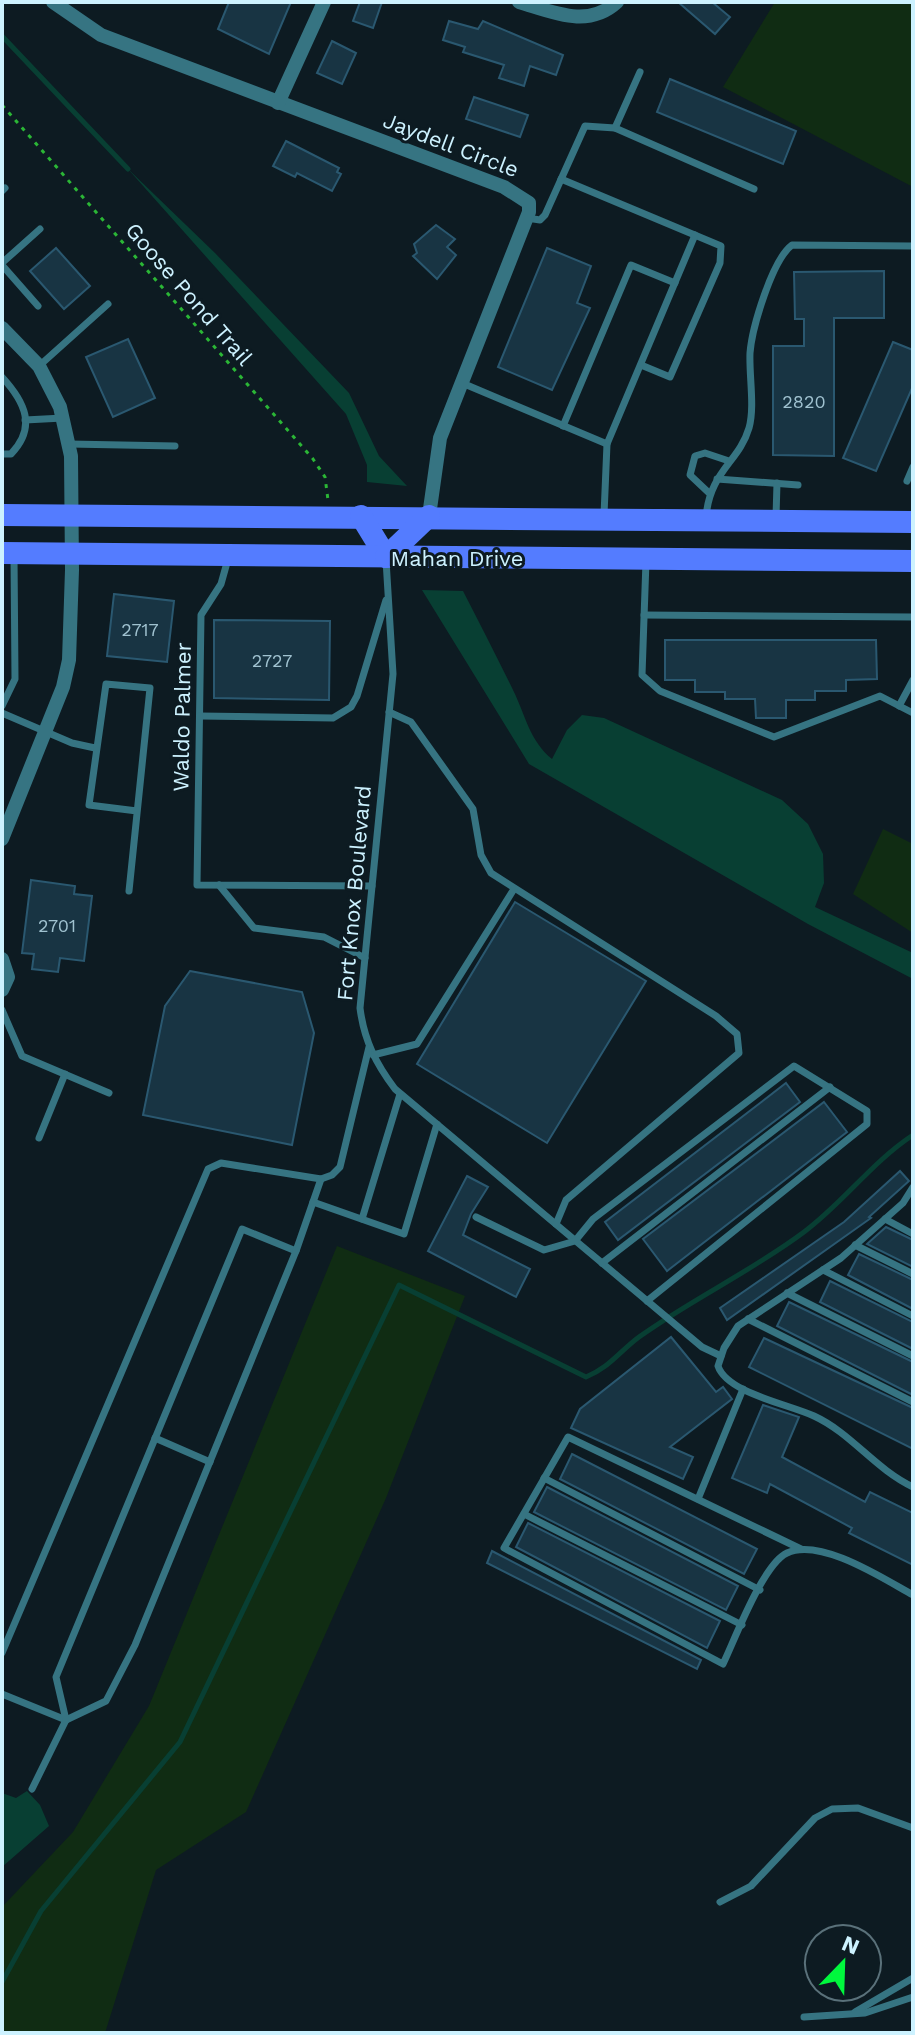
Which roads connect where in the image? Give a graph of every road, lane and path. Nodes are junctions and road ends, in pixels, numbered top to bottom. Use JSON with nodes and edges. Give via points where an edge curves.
{"nodes":[{"id":1,"x":53,"y":2,"type":"edge"},
{"id":2,"x":324,"y":2,"type":"edge"},
{"id":3,"x":519,"y":2,"type":"edge"},
{"id":4,"x":617,"y":2,"type":"edge"},
{"id":5,"x":640,"y":72,"type":"dead end"},
{"id":6,"x":278,"y":103,"type":"junction"},
{"id":7,"x":2,"y":105,"type":"edge"},
{"id":8,"x":615,"y":128,"type":"junction"},
{"id":9,"x":561,"y":179,"type":"junction"},
{"id":10,"x":754,"y":189,"type":"dead end"},
{"id":11,"x":527,"y":218,"type":"junction"},
{"id":12,"x":40,"y":229,"type":"dead end"},
{"id":13,"x":695,"y":235,"type":"junction"},
{"id":14,"x":912,"y":246,"type":"edge"},
{"id":15,"x":2,"y":264,"type":"edge"},
{"id":16,"x":675,"y":283,"type":"junction"},
{"id":17,"x":108,"y":304,"type":"dead end"},
{"id":18,"x":38,"y":306,"type":"dead end"},
{"id":19,"x":2,"y":328,"type":"edge"},
{"id":20,"x":641,"y":365,"type":"junction"},
{"id":21,"x":39,"y":366,"type":"junction"},
{"id":22,"x":2,"y":377,"type":"edge"},
{"id":23,"x":462,"y":383,"type":"junction"},
{"id":24,"x":63,"y":418,"type":"junction"},
{"id":25,"x":25,"y":420,"type":"junction"},
{"id":26,"x":563,"y":426,"type":"junction"},
{"id":27,"x":69,"y":444,"type":"junction"},
{"id":28,"x":607,"y":444,"type":"junction"},
{"id":29,"x":175,"y":446,"type":"dead end"},
{"id":30,"x":2,"y":454,"type":"edge"},
{"id":31,"x":729,"y":461,"type":"junction"},
{"id":32,"x":913,"y":467,"type":"edge"},
{"id":33,"x":717,"y":479,"type":"junction"},
{"id":34,"x":907,"y":481,"type":"dead end"},
{"id":35,"x":777,"y":483,"type":"junction"},
{"id":36,"x":798,"y":485,"type":"dead end"},
{"id":37,"x":708,"y":492,"type":"junction"},
{"id":38,"x":2,"y":515,"type":"edge"},
{"id":39,"x":330,"y":515,"type":"junction"},
{"id":40,"x":70,"y":516,"type":"junction"},
{"id":41,"x":361,"y":516,"type":"junction"},
{"id":42,"x":429,"y":516,"type":"junction"},
{"id":43,"x":604,"y":518,"type":"junction"},
{"id":44,"x":706,"y":519,"type":"junction"},
{"id":45,"x":776,"y":520,"type":"junction"},
{"id":46,"x":913,"y":522,"type":"edge"},
{"id":47,"x":8,"y":553,"type":"edge"},
{"id":48,"x":72,"y":553,"type":"junction"},
{"id":49,"x":229,"y":557,"type":"junction"},
{"id":50,"x":386,"y":557,"type":"junction"},
{"id":51,"x":646,"y":559,"type":"junction"},
{"id":52,"x":913,"y":561,"type":"edge"},
{"id":53,"x":388,"y":594,"type":"junction"},
{"id":54,"x":644,"y":615,"type":"junction"},
{"id":55,"x":913,"y":617,"type":"edge"},
{"id":56,"x":913,"y":680,"type":"edge"},
{"id":57,"x":2,"y":706,"type":"edge"},
{"id":58,"x":899,"y":706,"type":"junction"},
{"id":59,"x":389,"y":712,"type":"junction"},
{"id":60,"x":2,"y":713,"type":"edge"},
{"id":61,"x":913,"y":713,"type":"edge"},
{"id":62,"x":200,"y":716,"type":"junction"},
{"id":63,"x":45,"y":732,"type":"junction"},
{"id":64,"x":95,"y":748,"type":"junction"},
{"id":65,"x":137,"y":811,"type":"junction"},
{"id":66,"x":2,"y":839,"type":"edge"},
{"id":67,"x":219,"y":885,"type":"junction"},
{"id":68,"x":372,"y":886,"type":"junction"},
{"id":69,"x":514,"y":889,"type":"junction"},
{"id":70,"x":129,"y":891,"type":"dead end"},
{"id":71,"x":365,"y":958,"type":"junction"},
{"id":72,"x":2,"y":959,"type":"edge"},
{"id":73,"x":2,"y":990,"type":"edge"},
{"id":74,"x":2,"y":1010,"type":"edge"},
{"id":75,"x":371,"y":1051,"type":"junction"},
{"id":76,"x":65,"y":1074,"type":"junction"},
{"id":77,"x":830,"y":1087,"type":"junction"},
{"id":78,"x":109,"y":1093,"type":"dead end"},
{"id":79,"x":400,"y":1094,"type":"junction"},
{"id":80,"x":437,"y":1124,"type":"junction"},
{"id":81,"x":39,"y":1138,"type":"dead end"},
{"id":82,"x":321,"y":1179,"type":"junction"},
{"id":83,"x":912,"y":1190,"type":"edge"},
{"id":84,"x":313,"y":1202,"type":"junction"},
{"id":85,"x":476,"y":1217,"type":"dead end"},
{"id":86,"x":362,"y":1219,"type":"junction"},
{"id":87,"x":885,"y":1219,"type":"junction"},
{"id":88,"x":556,"y":1224,"type":"junction"},
{"id":89,"x":913,"y":1234,"type":"edge"},
{"id":90,"x":575,"y":1241,"type":"junction"},
{"id":91,"x":855,"y":1245,"type":"junction"},
{"id":92,"x":296,"y":1251,"type":"junction"},
{"id":93,"x":602,"y":1263,"type":"junction"},
{"id":94,"x":823,"y":1270,"type":"junction"},
{"id":95,"x":913,"y":1274,"type":"edge"},
{"id":96,"x":787,"y":1293,"type":"junction"},
{"id":97,"x":647,"y":1301,"type":"junction"},
{"id":98,"x":913,"y":1316,"type":"edge"},
{"id":99,"x":748,"y":1319,"type":"junction"},
{"id":100,"x":721,"y":1356,"type":"junction"},
{"id":101,"x":913,"y":1356,"type":"edge"},
{"id":102,"x":743,"y":1389,"type":"junction"},
{"id":103,"x":913,"y":1402,"type":"edge"},
{"id":104,"x":155,"y":1438,"type":"junction"},
{"id":105,"x":210,"y":1462,"type":"junction"},
{"id":106,"x":544,"y":1478,"type":"junction"},
{"id":107,"x":913,"y":1487,"type":"edge"},
{"id":108,"x":698,"y":1499,"type":"junction"},
{"id":109,"x":524,"y":1514,"type":"junction"},
{"id":110,"x":801,"y":1549,"type":"junction"},
{"id":111,"x":760,"y":1590,"type":"junction"},
{"id":112,"x":913,"y":1595,"type":"edge"},
{"id":113,"x":742,"y":1625,"type":"junction"},
{"id":114,"x":2,"y":1653,"type":"edge"},
{"id":115,"x":2,"y":1694,"type":"edge"},
{"id":116,"x":66,"y":1720,"type":"junction"},
{"id":117,"x":32,"y":1789,"type":"dead end"},
{"id":118,"x":913,"y":1828,"type":"edge"},
{"id":119,"x":720,"y":1902,"type":"dead end"},
{"id":120,"x":913,"y":1978,"type":"edge"},
{"id":121,"x":913,"y":1997,"type":"edge"},
{"id":122,"x":853,"y":2014,"type":"junction"},
{"id":123,"x":804,"y":2017,"type":"dead end"}],
"edges":[{"from":1,"to":6,"type":"street","name":"Jaydell Circle","via":[[101,35]]},
{"from":2,"to":6,"type":"street"},
{"from":3,"to":4,"type":"street","via":[[583,18],[604,14]]},
{"from":5,"to":8,"type":"lane"},
{"from":6,"to":11,"type":"street","name":"Jaydell Circle","via":[[504,187],[529,203]]},
{"from":7,"to":39,"type":"path","name":"Goose Pond Trail","via":[[313,459],[325,477]]},
{"from":8,"to":9,"type":"lane","via":[[585,126]]},
{"from":8,"to":10,"type":"lane"},
{"from":9,"to":11,"type":"lane","via":[[545,215],[540,220]]},
{"from":9,"to":13,"type":"lane"},
{"from":11,"to":23,"type":"street"},
{"from":12,"to":15,"type":"lane"},
{"from":13,"to":16,"type":"lane"},
{"from":13,"to":20,"type":"lane","via":[[721,246],[720,263],[670,377]]},
{"from":14,"to":31,"type":"lane","via":[[792,245],[782,252],[751,348],[749,429]]},
{"from":15,"to":18,"type":"lane"},
{"from":16,"to":20,"type":"lane"},
{"from":16,"to":26,"type":"lane","via":[[631,265]]},
{"from":17,"to":21,"type":"lane"},
{"from":19,"to":21,"type":"street"},
{"from":20,"to":28,"type":"lane"},
{"from":21,"to":24,"type":"street"},
{"from":22,"to":25,"type":"lane","via":[[13,389]]},
{"from":23,"to":26,"type":"lane"},
{"from":23,"to":42,"type":"street","via":[[440,438]]},
{"from":24,"to":25,"type":"lane"},
{"from":24,"to":27,"type":"street"},
{"from":25,"to":30,"type":"lane","via":[[25,440],[11,454]]},
{"from":26,"to":28,"type":"lane"},
{"from":27,"to":29,"type":"lane"},
{"from":27,"to":40,"type":"street"},
{"from":28,"to":43,"type":"lane"},
{"from":31,"to":33,"type":"lane"},
{"from":31,"to":37,"type":"lane","via":[[705,453],[695,456],[690,475]]},
{"from":32,"to":34,"type":"lane"},
{"from":33,"to":35,"type":"lane"},
{"from":33,"to":37,"type":"lane"},
{"from":35,"to":36,"type":"lane"},
{"from":35,"to":45,"type":"lane"},
{"from":37,"to":44,"type":"lane"},
{"from":38,"to":40,"type":"main road","name":"Mahan Drive"},
{"from":39,"to":40,"type":"main road","name":"Mahan Drive"},
{"from":39,"to":41,"type":"main road","name":"Mahan Drive"},
{"from":40,"to":48,"type":"street"},
{"from":41,"to":42,"type":"main road","name":"Mahan Drive"},
{"from":41,"to":50,"type":"main road"},
{"from":42,"to":43,"type":"main road","name":"Mahan Drive"},
{"from":42,"to":50,"type":"main road"},
{"from":43,"to":44,"type":"main road","name":"Mahan Drive"},
{"from":44,"to":45,"type":"main road","name":"Mahan Drive"},
{"from":45,"to":46,"type":"main road","name":"Mahan Drive"},
{"from":47,"to":48,"type":"main road","name":"Mahan Drive"},
{"from":47,"to":57,"type":"lane","via":[[15,679]]},
{"from":48,"to":49,"type":"main road","name":"Mahan Drive"},
{"from":48,"to":63,"type":"street","via":[[69,660]]},
{"from":49,"to":50,"type":"main road","name":"Mahan Drive"},
{"from":49,"to":62,"type":"lane","name":"Waldo Palmer","via":[[221,584],[201,615]]},
{"from":50,"to":51,"type":"main road","name":"Mahan Drive"},
{"from":50,"to":53,"type":"lane","name":"Fort Knox Boulevard"},
{"from":51,"to":52,"type":"main road","name":"Mahan Drive"},
{"from":51,"to":54,"type":"lane"},
{"from":53,"to":59,"type":"lane","name":"Fort Knox Boulevard","via":[[393,674]]},
{"from":53,"to":62,"type":"lane","via":[[357,696],[346,712],[333,718]]},
{"from":54,"to":55,"type":"lane"},
{"from":54,"to":58,"type":"lane","via":[[642,675],[660,691],[774,737],[880,696]]},
{"from":56,"to":58,"type":"lane"},
{"from":58,"to":61,"type":"lane"},
{"from":59,"to":68,"type":"lane","name":"Fort Knox Boulevard"},
{"from":59,"to":69,"type":"lane","via":[[411,722],[473,809],[481,855],[491,873]]},
{"from":60,"to":63,"type":"lane"},
{"from":62,"to":67,"type":"lane","name":"Waldo Palmer","via":[[197,885]]},
{"from":63,"to":64,"type":"lane"},
{"from":63,"to":66,"type":"street"},
{"from":64,"to":65,"type":"lane","name":"Waldo Palmer","via":[[89,805]]},
{"from":64,"to":65,"type":"lane","name":"Waldo Palmer","via":[[106,684],[150,688]]},
{"from":65,"to":70,"type":"lane","name":"Waldo Palmer"},
{"from":67,"to":68,"type":"lane"},
{"from":67,"to":71,"type":"lane","via":[[254,928],[324,937]]},
{"from":68,"to":71,"type":"lane","name":"Fort Knox Boulevard"},
{"from":69,"to":75,"type":"lane","via":[[417,1044]]},
{"from":69,"to":88,"type":"lane","via":[[737,1034],[739,1053],[566,1200]]},
{"from":71,"to":75,"type":"lane","name":"Fort Knox Boulevard","via":[[360,1008]]},
{"from":72,"to":73,"type":"street","via":[[8,977]]},
{"from":74,"to":76,"type":"lane","via":[[22,1056]]},
{"from":75,"to":79,"type":"lane","name":"Fort Knox Boulevard"},
{"from":75,"to":82,"type":"lane","via":[[340,1167]]},
{"from":76,"to":78,"type":"lane"},
{"from":76,"to":81,"type":"lane"},
{"from":77,"to":90,"type":"lane","via":[[794,1066],[593,1219]]},
{"from":77,"to":93,"type":"lane"},
{"from":77,"to":97,"type":"lane","via":[[867,1111],[867,1124]]},
{"from":79,"to":80,"type":"lane","name":"Fort Knox Boulevard"},
{"from":79,"to":86,"type":"lane"},
{"from":80,"to":86,"type":"lane","via":[[404,1234]]},
{"from":80,"to":88,"type":"lane","name":"Fort Knox Boulevard"},
{"from":82,"to":84,"type":"lane"},
{"from":82,"to":114,"type":"lane","via":[[221,1163],[208,1169]]},
{"from":83,"to":87,"type":"lane"},
{"from":84,"to":86,"type":"lane"},
{"from":84,"to":92,"type":"lane"},
{"from":85,"to":90,"type":"lane","via":[[544,1250]]},
{"from":87,"to":89,"type":"lane"},
{"from":87,"to":91,"type":"lane"},
{"from":88,"to":90,"type":"lane","name":"Fort Knox Boulevard"},
{"from":90,"to":93,"type":"lane","name":"Fort Knox Boulevard"},
{"from":91,"to":94,"type":"lane"},
{"from":91,"to":95,"type":"lane"},
{"from":92,"to":104,"type":"lane","via":[[242,1229]]},
{"from":92,"to":105,"type":"lane"},
{"from":93,"to":97,"type":"lane","name":"Fort Knox Boulevard"},
{"from":94,"to":96,"type":"lane"},
{"from":94,"to":98,"type":"lane"},
{"from":96,"to":99,"type":"lane"},
{"from":96,"to":101,"type":"lane"},
{"from":97,"to":100,"type":"lane","name":"Fort Knox Boulevard","via":[[702,1347]]},
{"from":99,"to":100,"type":"lane"},
{"from":99,"to":103,"type":"lane"},
{"from":100,"to":102,"type":"lane","via":[[721,1373]]},
{"from":102,"to":107,"type":"lane","via":[[833,1426],[891,1477]]},
{"from":102,"to":108,"type":"lane"},
{"from":104,"to":105,"type":"lane"},
{"from":104,"to":116,"type":"lane","via":[[56,1677]]},
{"from":105,"to":116,"type":"lane","via":[[135,1645],[106,1701]]},
{"from":106,"to":108,"type":"lane","via":[[568,1437]]},
{"from":106,"to":109,"type":"lane"},
{"from":106,"to":111,"type":"lane"},
{"from":108,"to":110,"type":"lane"},
{"from":109,"to":113,"type":"lane"},
{"from":109,"to":113,"type":"lane","via":[[504,1548],[723,1664]]},
{"from":110,"to":111,"type":"lane","via":[[777,1561]]},
{"from":110,"to":112,"type":"lane","via":[[844,1559]]},
{"from":111,"to":113,"type":"lane"},
{"from":115,"to":116,"type":"lane"},
{"from":116,"to":117,"type":"lane"},
{"from":118,"to":119,"type":"lane","via":[[858,1808],[832,1809],[815,1818],[751,1886]]},
{"from":120,"to":122,"type":"lane"},
{"from":121,"to":122,"type":"lane"},
{"from":122,"to":123,"type":"lane"}]}
